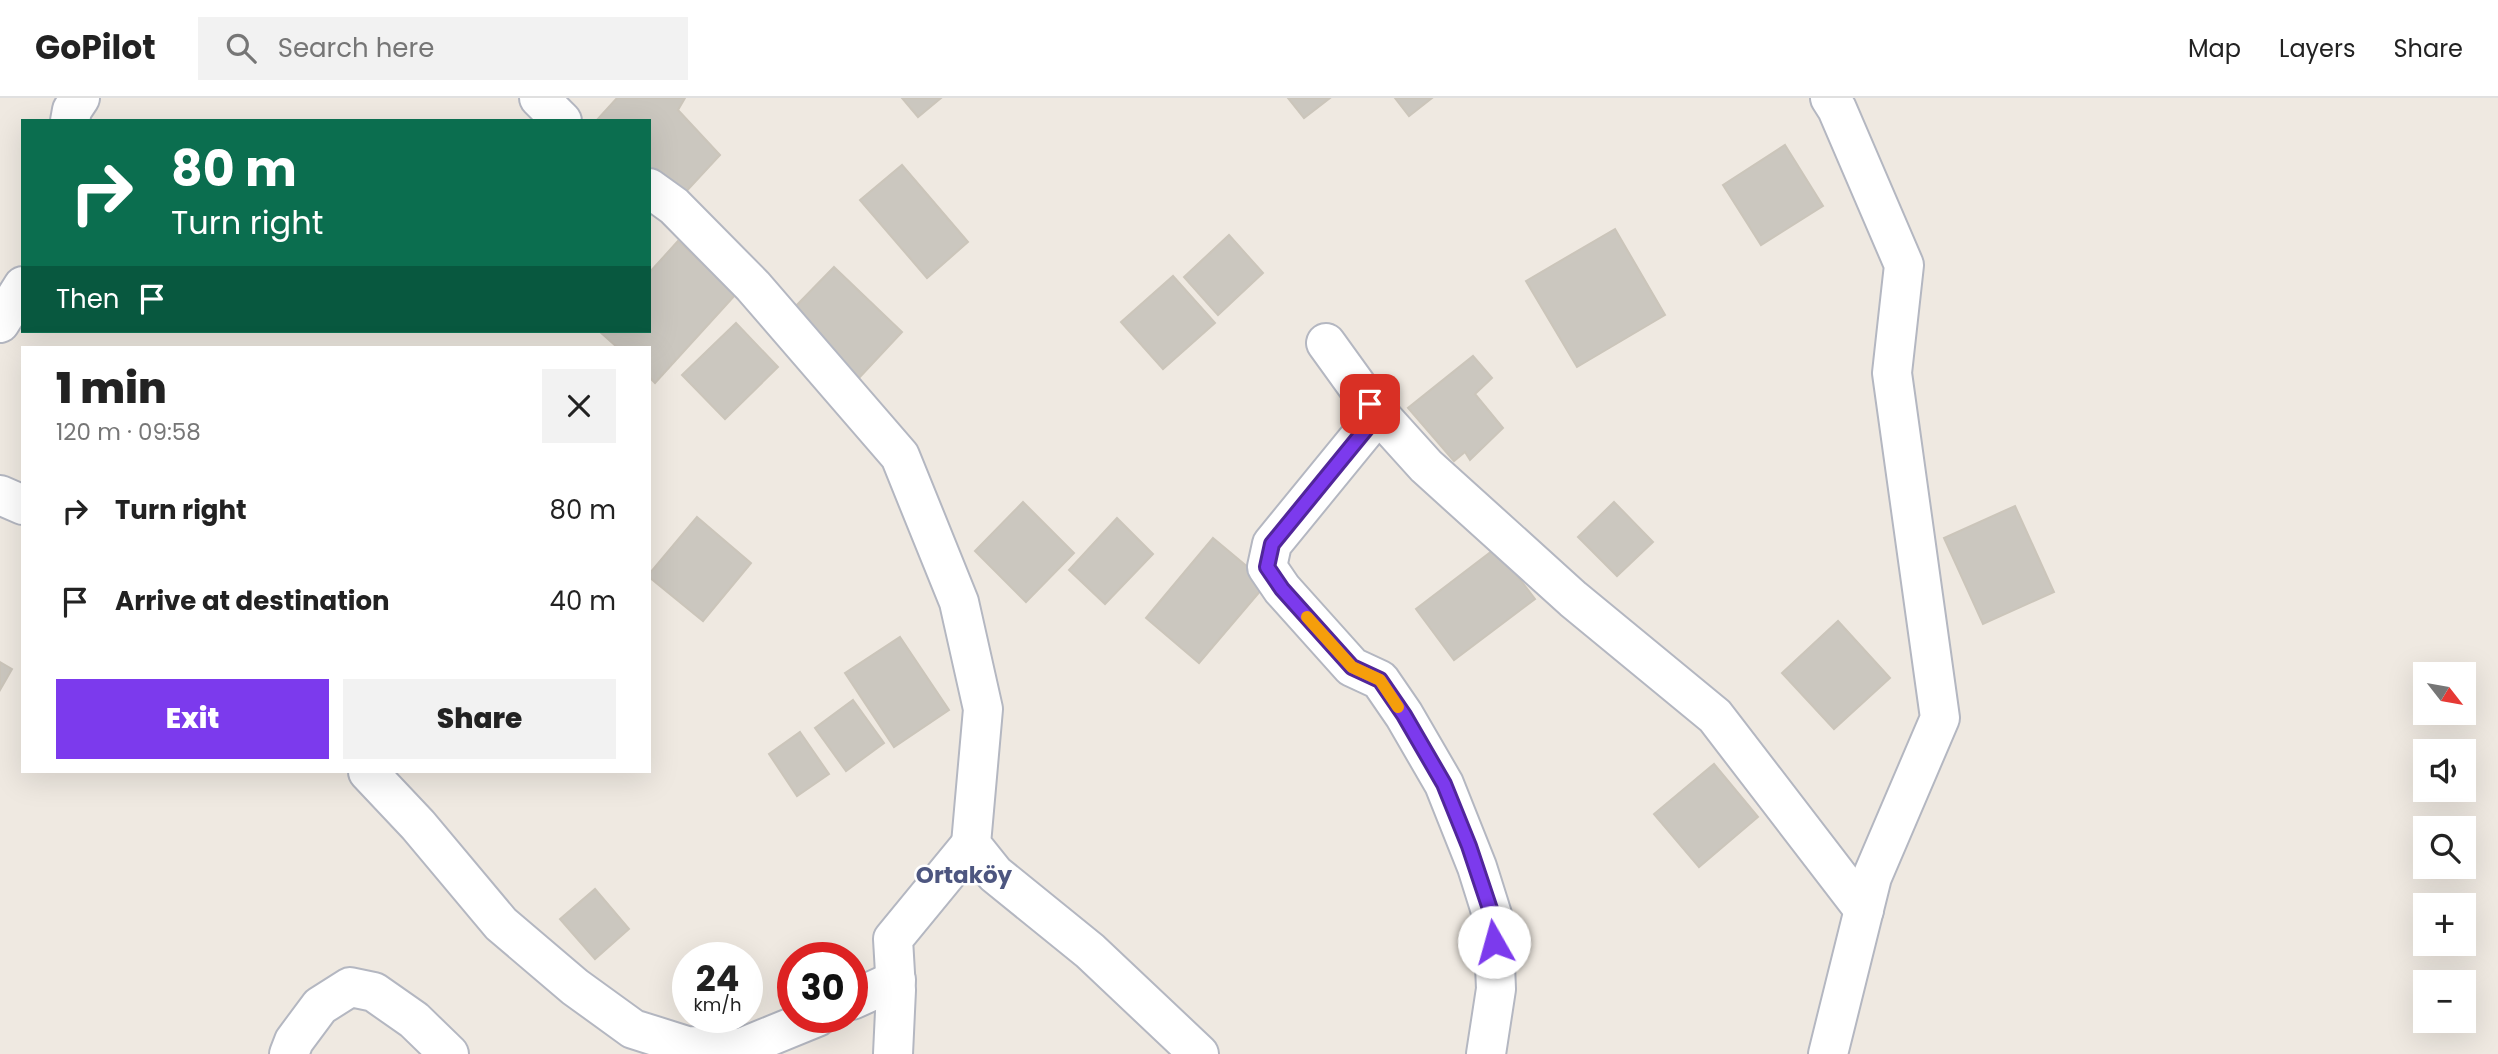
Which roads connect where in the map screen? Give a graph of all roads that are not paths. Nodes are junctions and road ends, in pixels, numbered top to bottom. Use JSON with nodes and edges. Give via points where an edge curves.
{"nodes":[{"id":1,"x":80,"y":98,"type":"edge"},
{"id":2,"x":539,"y":98,"type":"edge"},
{"id":3,"x":1830,"y":98,"type":"edge"},
{"id":4,"x":70,"y":119,"type":"edge"},
{"id":5,"x":560,"y":119,"type":"edge"},
{"id":6,"x":651,"y":189,"type":"edge"},
{"id":7,"x":21,"y":289,"type":"edge"},
{"id":8,"x":0,"y":323,"type":"edge"},
{"id":9,"x":1326,"y":344,"type":"dead end"},
{"id":10,"x":1379,"y":413,"type":"junction"},
{"id":11,"x":0,"y":495,"type":"edge"},
{"id":12,"x":21,"y":504,"type":"edge"},
{"id":13,"x":369,"y":773,"type":"edge"},
{"id":14,"x":971,"y":844,"type":"junction"},
{"id":15,"x":1864,"y":910,"type":"junction"},
{"id":16,"x":896,"y":980,"type":"junction"},
{"id":17,"x":868,"y":993,"type":"edge"},
{"id":18,"x":778,"y":1033,"type":"edge"},
{"id":19,"x":665,"y":1047,"type":"edge"},
{"id":20,"x":289,"y":1054,"type":"edge"},
{"id":21,"x":449,"y":1054,"type":"edge"},
{"id":22,"x":893,"y":1054,"type":"edge"},
{"id":23,"x":1199,"y":1054,"type":"edge"},
{"id":24,"x":1486,"y":1054,"type":"edge"},
{"id":25,"x":1828,"y":1054,"type":"edge"}],
"edges":[{"from":1,"to":4,"type":"street"},
{"from":2,"to":5,"type":"street"},
{"from":3,"to":15,"type":"street","via":[[1904,265],[1892,373],[1940,718],[1872,877]]},
{"from":6,"to":14,"type":"street","via":[[674,206],[753,286],[900,456],[960,602],[983,709]]},
{"from":7,"to":8,"type":"street"},
{"from":9,"to":10,"type":"street"},
{"from":10,"to":15,"type":"street","via":[[1426,466],[1573,599],[1715,716]]},
{"from":10,"to":24,"type":"street","via":[[1272,544],[1267,567],[1352,667],[1380,680],[1444,784],[1493,918],[1496,989]]},
{"from":11,"to":12,"type":"street"},
{"from":13,"to":19,"type":"street","via":[[501,924],[575,987]]},
{"from":14,"to":16,"type":"street","via":[[893,939]]},
{"from":14,"to":23,"type":"street","via":[[995,874],[1090,951]]},
{"from":15,"to":25,"type":"street"},
{"from":16,"to":17,"type":"street"},
{"from":16,"to":22,"type":"street"},
{"from":18,"to":19,"type":"street","via":[[741,1048]]},
{"from":20,"to":21,"type":"street","via":[[320,1006],[350,987],[374,992],[414,1020]]}]}
